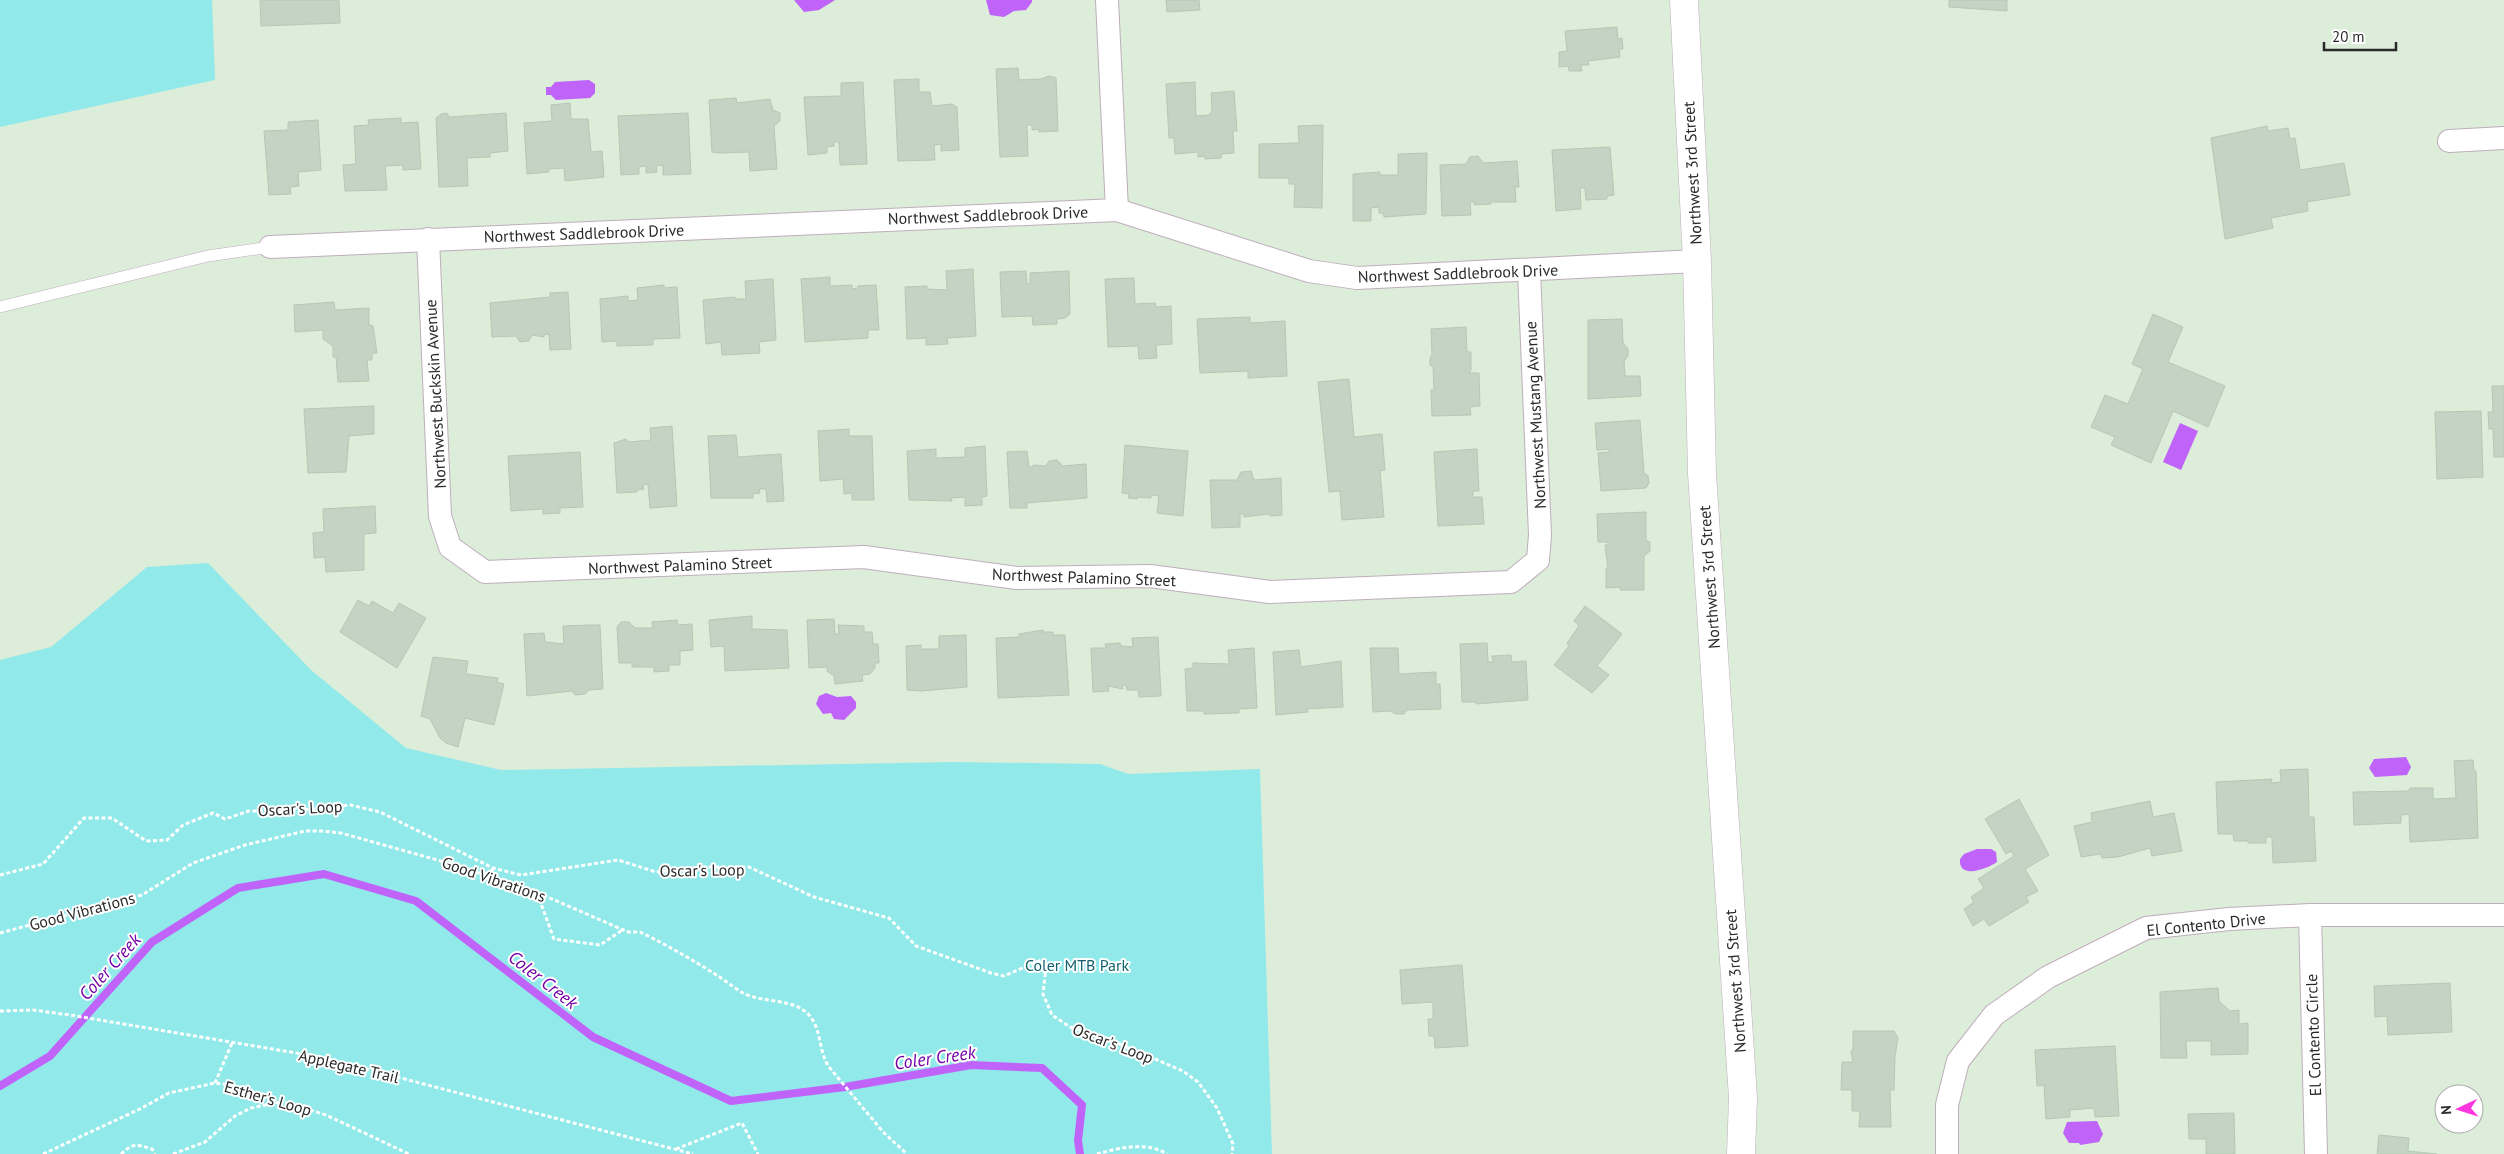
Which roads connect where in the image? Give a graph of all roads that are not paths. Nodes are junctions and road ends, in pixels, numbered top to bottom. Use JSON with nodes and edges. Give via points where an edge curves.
{"nodes":[{"id":1,"x":1107,"y":0,"type":"edge"},
{"id":2,"x":1684,"y":0,"type":"edge"},
{"id":3,"x":2504,"y":138,"type":"edge"},
{"id":4,"x":2449,"y":141,"type":"dead end"},
{"id":5,"x":1117,"y":210,"type":"junction"},
{"id":6,"x":428,"y":239,"type":"junction"},
{"id":7,"x":270,"y":247,"type":"joint"},
{"id":8,"x":1697,"y":261,"type":"junction"},
{"id":9,"x":1528,"y":271,"type":"junction"},
{"id":10,"x":0,"y":307,"type":"edge"},
{"id":11,"x":450,"y":547,"type":"joint"},
{"id":12,"x":1538,"y":560,"type":"joint"},
{"id":13,"x":2310,"y":915,"type":"junction"},
{"id":14,"x":2504,"y":915,"type":"edge"},
{"id":15,"x":1740,"y":1154,"type":"edge"},
{"id":16,"x":1947,"y":1154,"type":"edge"},
{"id":17,"x":2316,"y":1154,"type":"edge"}],
"edges":[{"from":1,"to":5,"type":"street"},
{"from":2,"to":8,"type":"street","name":"Northwest 3rd Street"},
{"from":3,"to":4,"type":"street"},
{"from":5,"to":6,"type":"street","name":"Northwest Saddlebrook Drive"},
{"from":5,"to":9,"type":"street","name":"Northwest Saddlebrook Drive","via":[[1308,271],[1357,278]]},
{"from":6,"to":7,"type":"street","name":"Northwest Saddlebrook Drive"},
{"from":6,"to":11,"type":"street","name":"Northwest Buckskin Avenue","via":[[440,516]]},
{"from":7,"to":10,"type":"lane","via":[[208,256]]},
{"from":8,"to":9,"type":"street","name":"Northwest Saddlebrook Drive"},
{"from":8,"to":15,"type":"street","name":"Northwest 3rd Street","via":[[1702,473],[1743,1098]]},
{"from":9,"to":12,"type":"street","name":"Northwest Mustang Avenue","via":[[1540,535]]},
{"from":11,"to":12,"type":"street","name":"Northwest Palamino Street","via":[[485,572],[864,557],[1016,578],[1150,576],[1270,592],[1511,582]]},
{"from":13,"to":14,"type":"street","name":"El Contento Drive"},
{"from":13,"to":16,"type":"street","name":"El Contento Drive","via":[[2146,928],[2048,977],[1994,1015],[1958,1061],[1948,1105]]},
{"from":13,"to":17,"type":"street","name":"El Contento Circle"}]}
